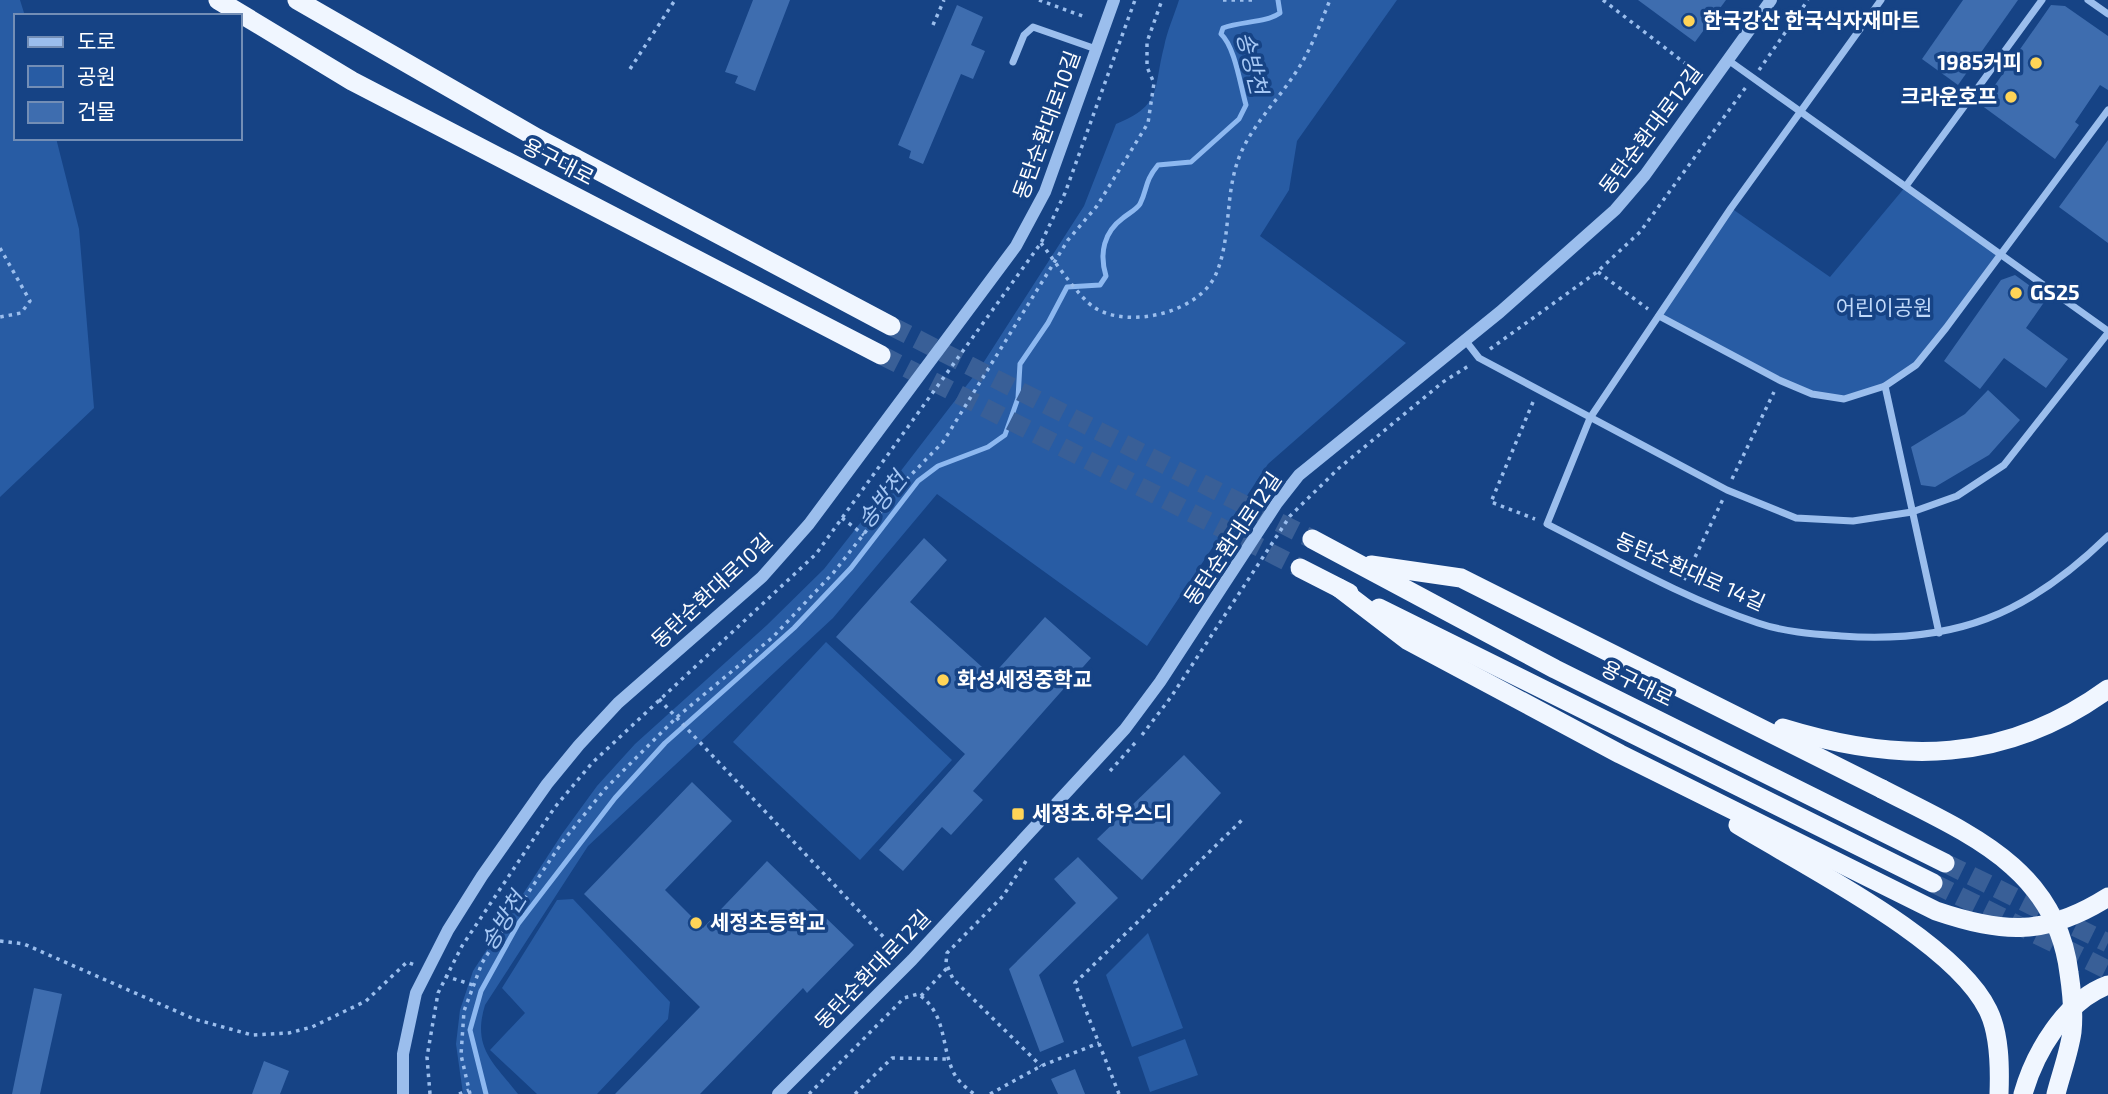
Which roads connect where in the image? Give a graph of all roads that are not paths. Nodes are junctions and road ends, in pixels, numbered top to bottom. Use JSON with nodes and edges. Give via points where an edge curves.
{"nodes":[{"id":1,"x":218,"y":0,"type":"edge"},
{"id":2,"x":297,"y":0,"type":"edge"},
{"id":3,"x":1114,"y":0,"type":"edge"},
{"id":4,"x":1770,"y":0,"type":"edge"},
{"id":5,"x":1881,"y":0,"type":"edge"},
{"id":6,"x":2042,"y":0,"type":"edge"},
{"id":7,"x":2088,"y":0,"type":"edge"},
{"id":8,"x":241,"y":14,"type":"edge"},
{"id":9,"x":2108,"y":14,"type":"edge"},
{"id":10,"x":242,"y":15,"type":"edge"},
{"id":11,"x":1096,"y":49,"type":"junction"},
{"id":12,"x":1728,"y":60,"type":"junction"},
{"id":13,"x":1013,"y":62,"type":"dead end"},
{"id":14,"x":1801,"y":110,"type":"junction"},
{"id":15,"x":2108,"y":110,"type":"edge"},
{"id":16,"x":1906,"y":186,"type":"junction"},
{"id":17,"x":2001,"y":254,"type":"junction"},
{"id":18,"x":1658,"y":316,"type":"junction"},
{"id":19,"x":891,"y":326,"type":"tunnel mouth"},
{"id":20,"x":2108,"y":332,"type":"edge"},
{"id":21,"x":1465,"y":340,"type":"junction"},
{"id":22,"x":881,"y":355,"type":"tunnel mouth"},
{"id":23,"x":1885,"y":386,"type":"junction"},
{"id":24,"x":1590,"y":418,"type":"junction"},
{"id":25,"x":1912,"y":512,"type":"junction"},
{"id":26,"x":2108,"y":536,"type":"edge"},
{"id":27,"x":1312,"y":540,"type":"tunnel mouth"},
{"id":28,"x":1358,"y":563,"type":"junction"},
{"id":29,"x":1300,"y":568,"type":"tunnel mouth"},
{"id":30,"x":1339,"y":588,"type":"junction"},
{"id":31,"x":1939,"y":633,"type":"junction"},
{"id":32,"x":2108,"y":689,"type":"edge"},
{"id":33,"x":1732,"y":713,"type":"junction"},
{"id":34,"x":1620,"y":754,"type":"junction"},
{"id":35,"x":1945,"y":863,"type":"tunnel mouth"},
{"id":36,"x":1933,"y":883,"type":"tunnel mouth"},
{"id":37,"x":2108,"y":897,"type":"edge"},
{"id":38,"x":2108,"y":985,"type":"edge"},
{"id":39,"x":403,"y":1094,"type":"edge"},
{"id":40,"x":778,"y":1094,"type":"edge"},
{"id":41,"x":1999,"y":1094,"type":"edge"},
{"id":42,"x":2023,"y":1094,"type":"edge"},
{"id":43,"x":2056,"y":1094,"type":"edge"}],
"edges":[{"from":1,"to":8,"type":"highway","name":"용구대로"},
{"from":2,"to":19,"type":"highway","name":"용구대로","via":[[537,138]]},
{"from":3,"to":11,"type":"street","name":"동탄순환대로10길"},
{"from":4,"to":12,"type":"street","name":"동탄순환대로12길"},
{"from":5,"to":14,"type":"street"},
{"from":6,"to":16,"type":"street"},
{"from":7,"to":9,"type":"street"},
{"from":10,"to":22,"type":"highway","name":"용구대로","via":[[352,81]]},
{"from":11,"to":13,"type":"street","via":[[1032,27]]},
{"from":11,"to":39,"type":"street","name":"동탄순환대로10길","via":[[1045,192],[1016,246],[808,524],[762,577],[618,703],[579,745],[482,876],[416,993],[403,1054]]},
{"from":12,"to":14,"type":"street"},
{"from":12,"to":21,"type":"street","name":"동탄순환대로12길","via":[[1615,210]]},
{"from":14,"to":16,"type":"street"},
{"from":14,"to":18,"type":"street"},
{"from":15,"to":17,"type":"street"},
{"from":16,"to":17,"type":"street"},
{"from":17,"to":20,"type":"street"},
{"from":17,"to":23,"type":"street","via":[[1916,365]]},
{"from":18,"to":23,"type":"street","via":[[1812,394],[1844,399]]},
{"from":18,"to":24,"type":"street"},
{"from":20,"to":25,"type":"street","via":[[2004,465],[1957,496]]},
{"from":21,"to":24,"type":"street","via":[[1479,358]]},
{"from":21,"to":40,"type":"street","name":"동탄순환대로12길","via":[[1298,475],[1125,729],[912,960]]},
{"from":23,"to":25,"type":"street"},
{"from":24,"to":25,"type":"street","via":[[1727,490],[1796,517],[1853,521]]},
{"from":24,"to":31,"type":"street","name":"동탄순환대로 14길","via":[[1547,524],[1759,624],[1879,639]]},
{"from":25,"to":31,"type":"street"},
{"from":26,"to":31,"type":"street","name":"동탄순환대로 14길","via":[[2032,599],[1988,620]]},
{"from":27,"to":28,"type":"highway","name":"용구대로"},
{"from":28,"to":33,"type":"highway","via":[[1461,578]]},
{"from":28,"to":35,"type":"highway","name":"용구대로","via":[[1555,669]]},
{"from":29,"to":30,"type":"highway"},
{"from":30,"to":34,"type":"highway","via":[[1407,640]]},
{"from":30,"to":36,"type":"highway"},
{"from":32,"to":33,"type":"highway","via":[[2065,716],[1999,743],[1941,753],[1888,752],[1827,742]]},
{"from":33,"to":43,"type":"highway","bridge":true,"via":[[2001,855],[2031,881],[2066,944],[2073,999],[2072,1032]]},
{"from":34,"to":37,"type":"highway","via":[[1936,911],[1976,925],[2015,930],[2052,923]]},
{"from":34,"to":41,"type":"highway","via":[[1900,923],[1955,964],[1988,1010],[2000,1063]]},
{"from":38,"to":42,"type":"highway","via":[[2072,1009],[2047,1039]]}]}
